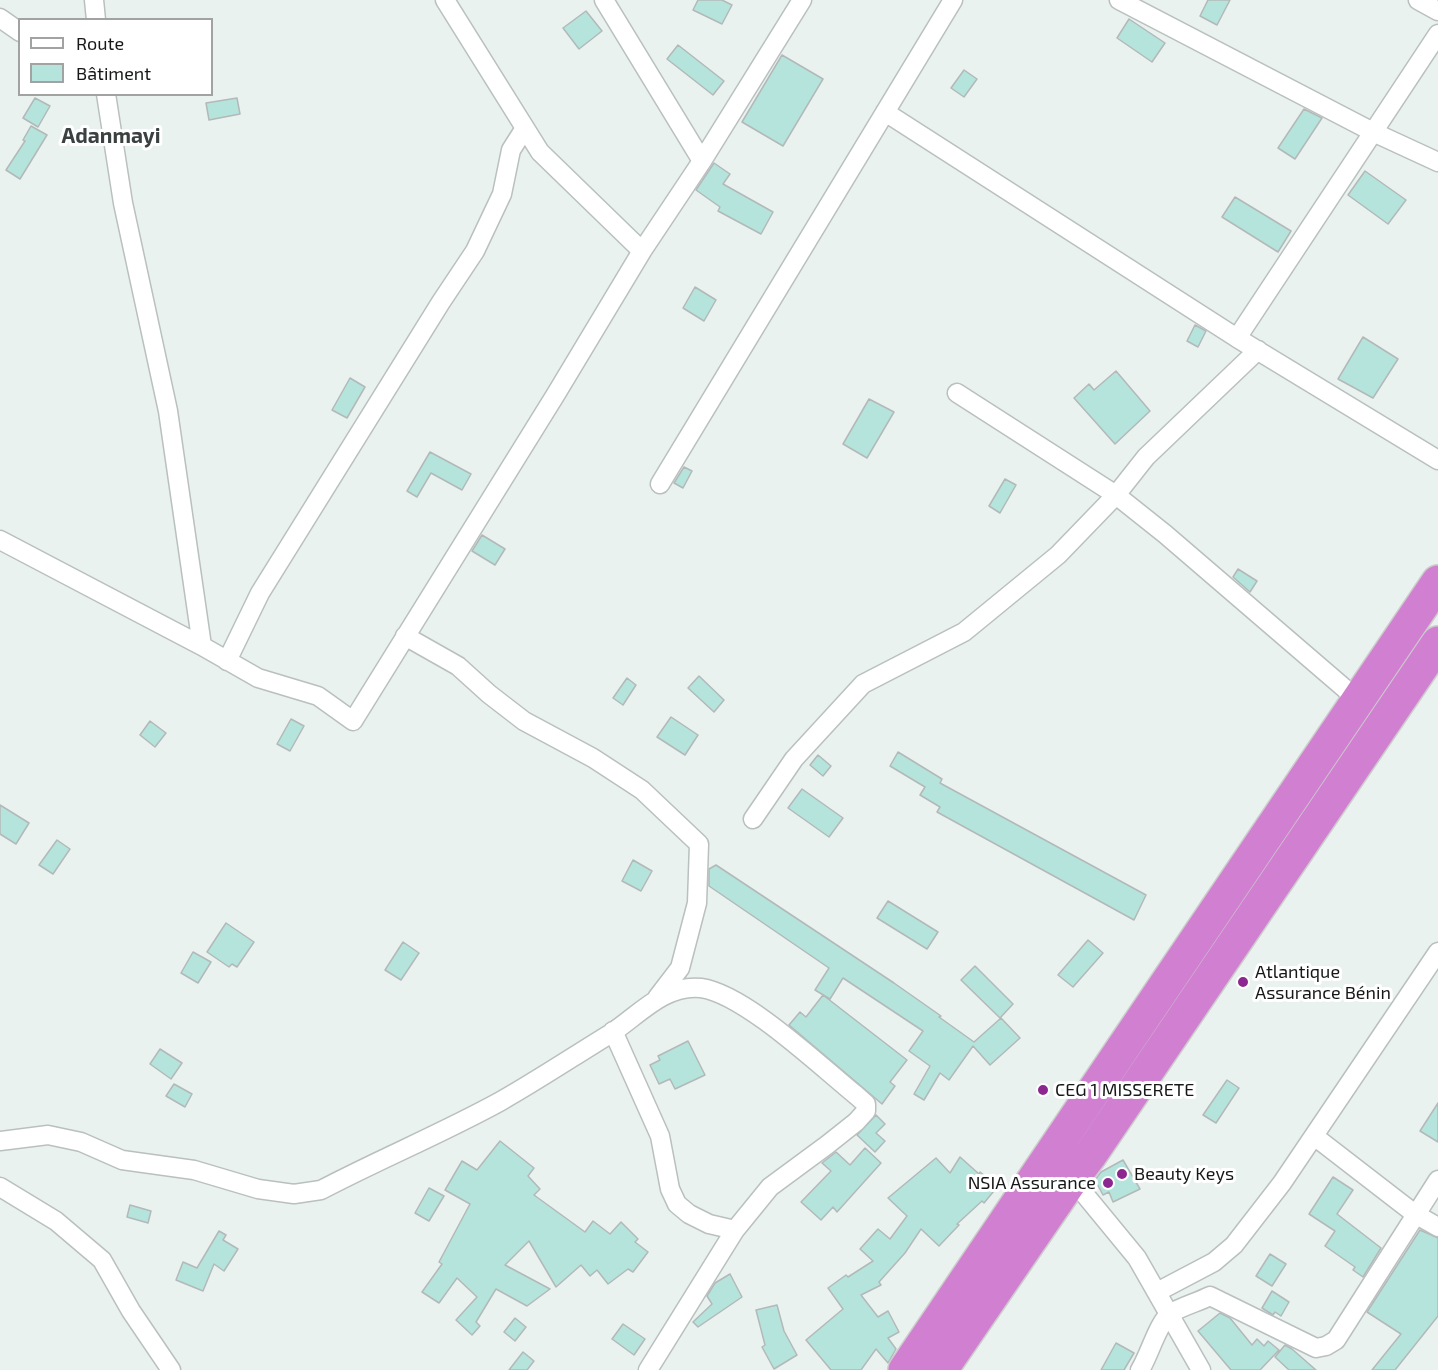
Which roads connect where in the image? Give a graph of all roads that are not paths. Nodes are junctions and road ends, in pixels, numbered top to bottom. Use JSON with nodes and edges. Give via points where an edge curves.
{"nodes":[{"id":1,"x":94,"y":0,"type":"edge"},
{"id":2,"x":445,"y":0,"type":"edge"},
{"id":3,"x":604,"y":0,"type":"edge"},
{"id":4,"x":802,"y":0,"type":"edge"},
{"id":5,"x":953,"y":0,"type":"edge"},
{"id":6,"x":1119,"y":0,"type":"edge"},
{"id":7,"x":1419,"y":0,"type":"edge"},
{"id":8,"x":1438,"y":10,"type":"edge"},
{"id":9,"x":0,"y":18,"type":"edge"},
{"id":10,"x":96,"y":18,"type":"edge"},
{"id":11,"x":18,"y":31,"type":"edge"},
{"id":12,"x":1438,"y":34,"type":"edge"},
{"id":13,"x":106,"y":96,"type":"edge"},
{"id":14,"x":885,"y":112,"type":"junction"},
{"id":15,"x":525,"y":128,"type":"junction"},
{"id":16,"x":1373,"y":132,"type":"junction"},
{"id":17,"x":702,"y":161,"type":"junction"},
{"id":18,"x":1438,"y":162,"type":"edge"},
{"id":19,"x":642,"y":251,"type":"junction"},
{"id":20,"x":1237,"y":338,"type":"junction"},
{"id":21,"x":1258,"y":351,"type":"junction"},
{"id":22,"x":957,"y":393,"type":"dead end"},
{"id":23,"x":1438,"y":460,"type":"edge"},
{"id":24,"x":660,"y":484,"type":"dead end"},
{"id":25,"x":1116,"y":495,"type":"junction"},
{"id":26,"x":0,"y":540,"type":"edge"},
{"id":27,"x":1438,"y":562,"type":"edge"},
{"id":28,"x":1438,"y":582,"type":"edge"},
{"id":29,"x":405,"y":636,"type":"junction"},
{"id":30,"x":1438,"y":643,"type":"edge"},
{"id":31,"x":202,"y":646,"type":"junction"},
{"id":32,"x":227,"y":661,"type":"junction"},
{"id":33,"x":1350,"y":693,"type":"junction"},
{"id":34,"x":753,"y":819,"type":"dead end"},
{"id":35,"x":1438,"y":952,"type":"edge"},
{"id":36,"x":656,"y":999,"type":"junction"},
{"id":37,"x":614,"y":1031,"type":"junction"},
{"id":38,"x":1314,"y":1136,"type":"junction"},
{"id":39,"x":0,"y":1141,"type":"edge"},
{"id":40,"x":1072,"y":1179,"type":"junction"},
{"id":41,"x":1438,"y":1180,"type":"edge"},
{"id":42,"x":0,"y":1187,"type":"edge"},
{"id":43,"x":1415,"y":1214,"type":"junction"},
{"id":44,"x":1438,"y":1227,"type":"edge"},
{"id":45,"x":735,"y":1230,"type":"junction"},
{"id":46,"x":1157,"y":1292,"type":"junction"},
{"id":47,"x":1169,"y":1314,"type":"junction"},
{"id":48,"x":171,"y":1370,"type":"edge"},
{"id":49,"x":648,"y":1370,"type":"edge"},
{"id":50,"x":892,"y":1370,"type":"edge"},
{"id":51,"x":905,"y":1370,"type":"edge"},
{"id":52,"x":941,"y":1370,"type":"edge"},
{"id":53,"x":1140,"y":1370,"type":"edge"},
{"id":54,"x":1201,"y":1370,"type":"edge"}],
"edges":[{"from":1,"to":10,"type":"street"},
{"from":2,"to":15,"type":"street"},
{"from":3,"to":17,"type":"street"},
{"from":4,"to":17,"type":"street"},
{"from":5,"to":14,"type":"street"},
{"from":6,"to":16,"type":"street"},
{"from":7,"to":8,"type":"street"},
{"from":9,"to":11,"type":"street"},
{"from":12,"to":16,"type":"street"},
{"from":13,"to":31,"type":"street","via":[[123,203],[168,411]]},
{"from":14,"to":20,"type":"street"},
{"from":14,"to":24,"type":"street"},
{"from":15,"to":19,"type":"street","via":[[540,152]]},
{"from":15,"to":32,"type":"street","via":[[511,150],[502,195],[475,251],[260,593]]},
{"from":16,"to":18,"type":"street"},
{"from":16,"to":20,"type":"street"},
{"from":17,"to":19,"type":"street"},
{"from":19,"to":29,"type":"street"},
{"from":20,"to":21,"type":"street"},
{"from":21,"to":23,"type":"street"},
{"from":21,"to":25,"type":"street","via":[[1146,457]]},
{"from":22,"to":25,"type":"street"},
{"from":25,"to":33,"type":"street"},
{"from":25,"to":34,"type":"street","via":[[1058,555],[964,632],[863,684],[794,759]]},
{"from":26,"to":31,"type":"street"},
{"from":27,"to":33,"type":"street"},
{"from":28,"to":51,"type":"highway"},
{"from":29,"to":32,"type":"street","via":[[353,721],[318,696],[258,678]]},
{"from":29,"to":36,"type":"street","via":[[458,666],[524,721],[642,790],[699,844],[697,903],[680,968]]},
{"from":30,"to":40,"type":"highway"},
{"from":31,"to":32,"type":"street"},
{"from":33,"to":50,"type":"street"},
{"from":35,"to":38,"type":"street"},
{"from":36,"to":37,"type":"street"},
{"from":36,"to":45,"type":"street","via":[[679,990],[700,988],[724,994],[762,1018],[866,1104],[866,1111],[856,1122],[770,1187]]},
{"from":37,"to":39,"type":"street","via":[[501,1101],[321,1190],[294,1194],[258,1189],[194,1170],[122,1160],[81,1142],[48,1135]]},
{"from":37,"to":45,"type":"street","via":[[660,1136],[670,1189],[677,1204],[709,1224]]},
{"from":38,"to":43,"type":"street"},
{"from":38,"to":46,"type":"street","via":[[1234,1245],[1214,1262]]},
{"from":40,"to":46,"type":"street","via":[[1137,1258]]},
{"from":40,"to":52,"type":"highway"},
{"from":41,"to":43,"type":"street"},
{"from":42,"to":48,"type":"street","via":[[57,1221],[102,1260]]},
{"from":43,"to":44,"type":"street"},
{"from":43,"to":47,"type":"street","via":[[1336,1340],[1326,1346],[1317,1347],[1210,1296]]},
{"from":45,"to":49,"type":"street"},
{"from":46,"to":47,"type":"street"},
{"from":47,"to":53,"type":"street"},
{"from":47,"to":54,"type":"street"}]}
